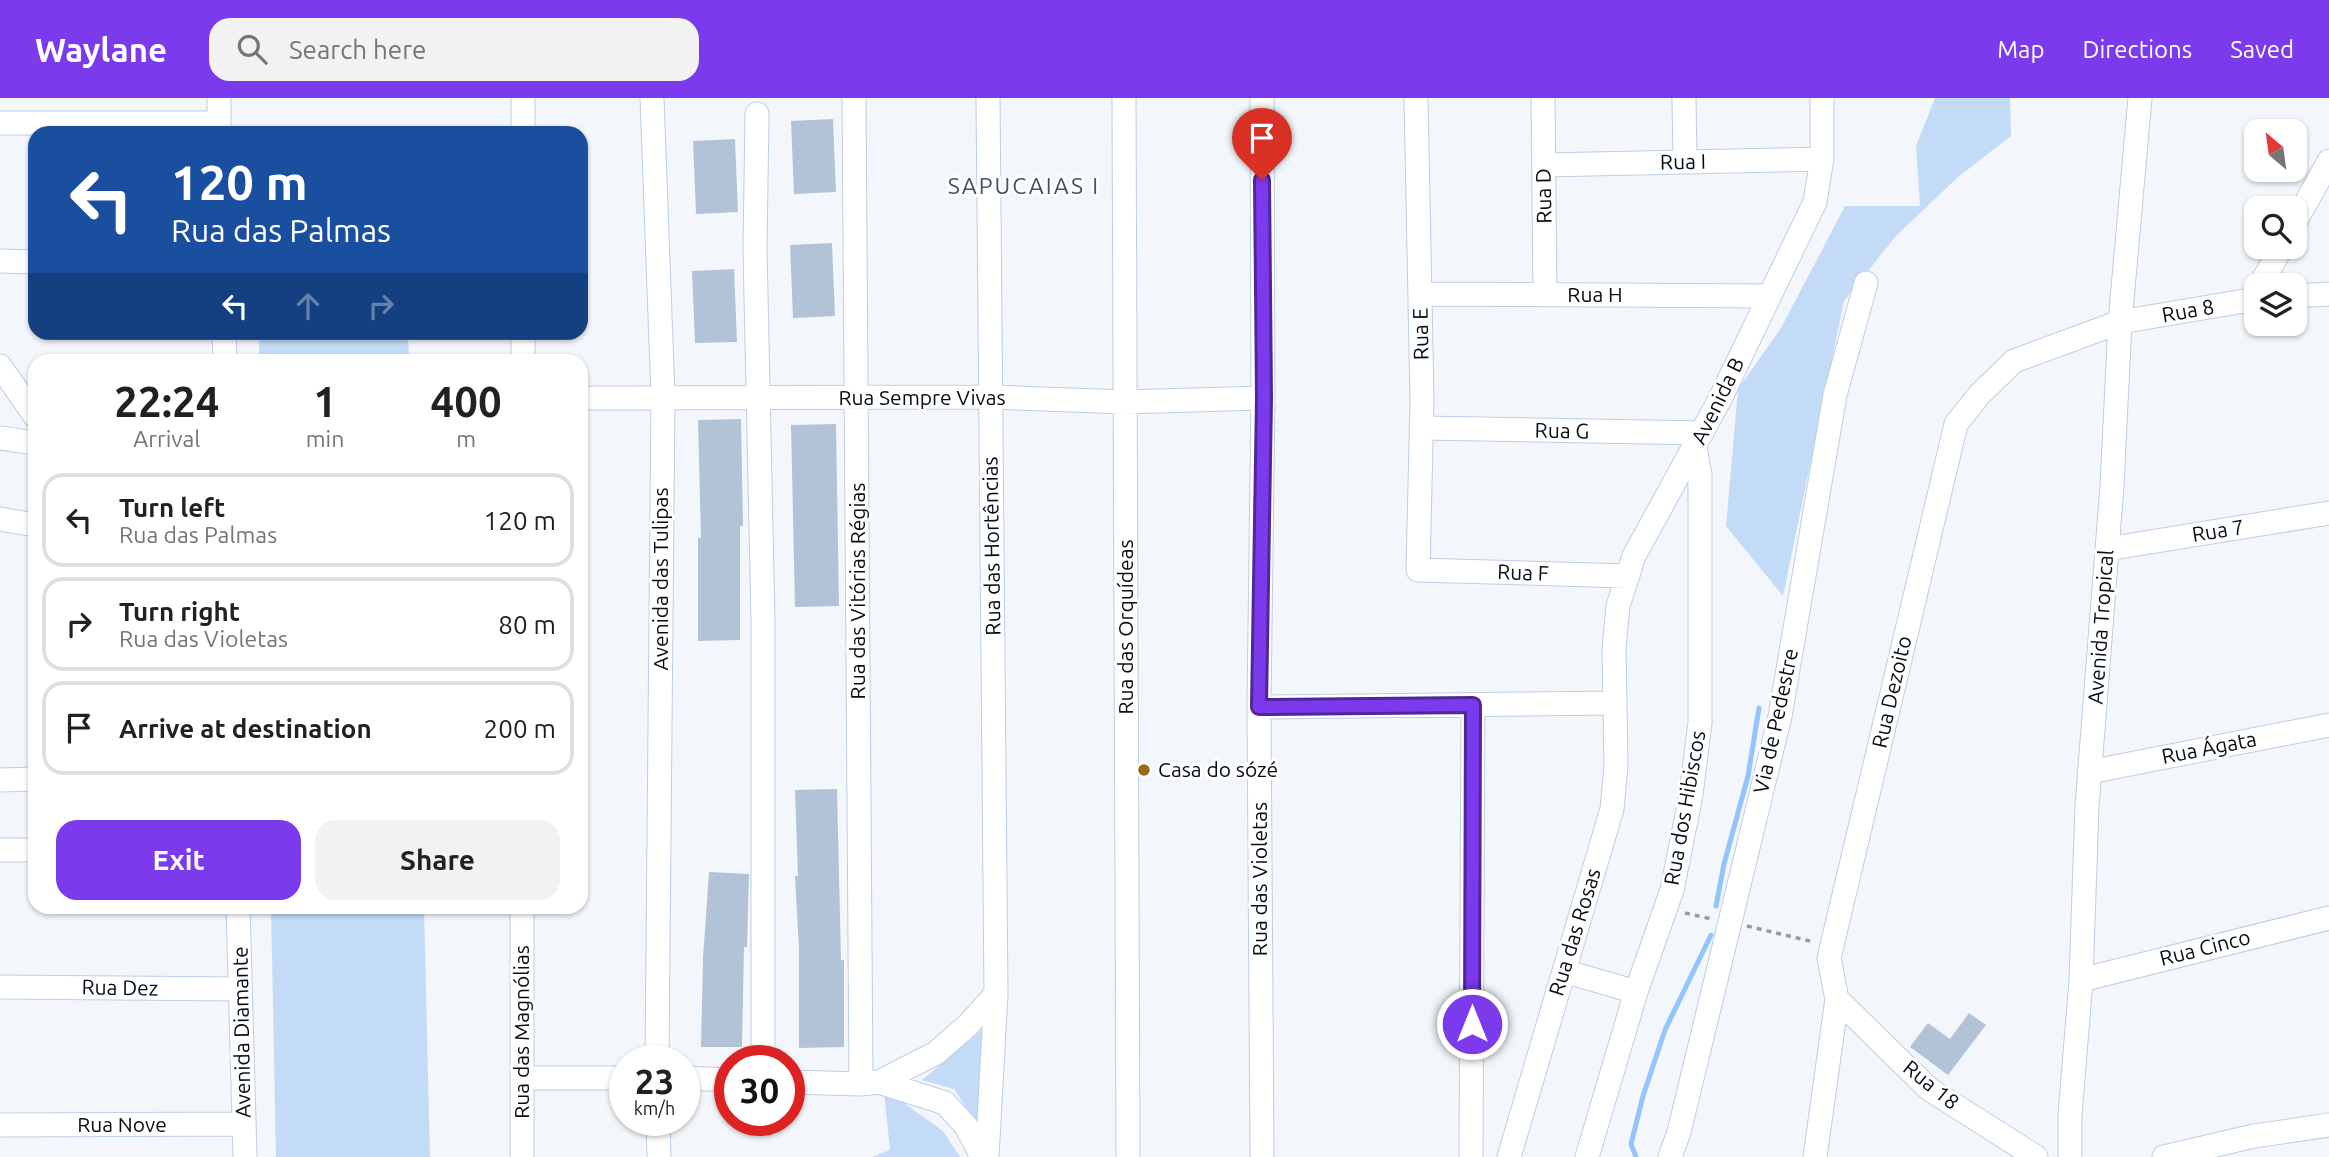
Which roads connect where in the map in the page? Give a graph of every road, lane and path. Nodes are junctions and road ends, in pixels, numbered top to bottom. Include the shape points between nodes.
1 (219, 98) edge
2 (523, 98) edge
3 (652, 98) edge
4 (854, 98) edge
5 (988, 98) edge
6 (1124, 98) edge
7 (1262, 98) edge
8 (1416, 98) edge
9 (1543, 98) edge
10 (1684, 98) edge
11 (1822, 98) edge
12 (2140, 98) edge
13 (757, 114) dead end
14 (0, 123) edge
15 (131, 126) edge
16 (219, 126) edge
17 (523, 126) edge
18 (1822, 159) junction
19 (2329, 161) edge
20 (1685, 162) junction
21 (1544, 166) junction
22 (2307, 201) edge
23 (0, 261) edge
24 (28, 262) edge
25 (1866, 283) dead end
26 (1420, 294) junction
27 (2329, 294) edge
28 (1545, 295) junction
29 (2307, 295) edge
30 (1769, 296) junction
31 (2244, 296) edge
32 (2120, 322) junction
33 (0, 366) edge
34 (663, 397) junction
35 (990, 397) junction
36 (588, 398) edge
37 (759, 398) junction
38 (858, 398) junction
39 (1264, 398) junction
40 (1125, 402) junction
41 (28, 406) edge
42 (1422, 428) junction
43 (0, 438) edge
44 (1699, 440) junction
45 (28, 442) edge
46 (2329, 513) edge
47 (0, 519) edge
48 (28, 524) edge
49 (2107, 549) junction
50 (1418, 570) joint
51 (1628, 576) junction
52 (1615, 703) junction
53 (1473, 705) junction
54 (1259, 707) junction
55 (2329, 724) edge
56 (2090, 772) junction
57 (28, 779) edge
58 (0, 780) edge
59 (0, 850) edge
60 (28, 850) edge
61 (239, 914) edge
62 (522, 914) edge
63 (2329, 918) edge
64 (1564, 971) junction
65 (2081, 980) junction
66 (0, 986) edge
67 (240, 989) junction
68 (1636, 992) junction
69 (996, 994) junction
70 (1838, 999) junction
71 (657, 1045) edge
72 (763, 1045) edge
73 (522, 1078) junction
74 (609, 1078) edge
75 (805, 1082) edge
76 (870, 1083) junction
77 (244, 1124) junction
78 (0, 1125) edge
79 (2329, 1125) edge
80 (658, 1136) edge
81 (1671, 1156) edge
82 (244, 1157) edge
83 (522, 1157) edge
84 (659, 1157) edge
85 (984, 1157) edge
86 (1128, 1157) edge
87 (1262, 1157) edge
88 (1471, 1157) edge
89 (1508, 1157) edge
90 (1587, 1157) edge
91 (1815, 1157) edge
92 (2036, 1157) edge
93 (2070, 1157) edge
94 (2164, 1157) edge

1 - 16 street
2 - 17 street
3 - 34 street, Avenida das Tulipas
4 - 38 street, Rua das Vitórias Régias
5 - 35 street, Rua das Hortências
6 - 40 street, Rua das Orquídeas
7 - 39 street, Rua das Violetas
8 - 26 street, Rua E
9 - 21 street, Rua D
10 - 20 street
11 - 18 street, Avenida B
12 - 32 street, Avenida Tropical
13 - 37 street
14 - 15 street
18 - 20 street, Rua I
18 - 30 street, Avenida B via 1815,202
19 - 22 street
20 - 21 street, Rua I
21 - 28 street, Rua D
23 - 24 street
25 - 81 street, Via de Pedestre via 1835,395 1780,716
26 - 28 street, Rua H
26 - 42 street, Rua E
27 - 29 street
28 - 30 street, Rua H
30 - 44 street, Avenida B
31 - 32 street, Rua 8
32 - 49 street, Avenida Tropical
32 - 70 street, Rua Dezoito via 2014,361 1956,424 1829,958
33 - 41 street
34 - 36 street, Rua Sempre Vivas
34 - 37 street, Rua Sempre Vivas
34 - 71 street, Avenida das Tulipas
35 - 38 street, Rua Sempre Vivas
35 - 40 street, Rua Sempre Vivas
35 - 69 street, Rua das Hortências
37 - 38 street, Rua Sempre Vivas
37 - 72 street
38 - 76 street, Rua das Vitórias Régias
39 - 40 street, Rua Sempre Vivas
39 - 54 street, Rua das Violetas
40 - 86 street, Rua das Orquídeas
42 - 44 street, Rua G
42 - 50 street, Rua E
43 - 45 street
44 - 51 street, Avenida B via 1634,556
44 - 68 street, Rua dos Hibiscos via 1700,723 1672,890
46 - 49 street, Rua 7
47 - 48 street
49 - 56 street, Avenida Tropical
50 - 51 street, Rua F
51 - 52 street, Avenida B via 1618,606
52 - 53 street
52 - 64 street, Rua das Rosas via 1612,808
53 - 54 street
53 - 88 street
54 - 87 street, Rua das Violetas
55 - 56 street, Rua Ágata
56 - 65 street, Avenida Tropical
57 - 58 street
59 - 60 street
61 - 67 street, Avenida Diamante
62 - 73 street, Rua das Magnólias
63 - 65 street, Rua Cinco
64 - 68 street
64 - 89 street, Rua das Rosas
65 - 93 street, Avenida Tropical
66 - 67 street, Rua Dez
67 - 77 street, Avenida Diamante
68 - 90 street, Rua dos Hibiscos
69 - 76 street via 936,1053
69 - 85 street, Rua das Hortências
70 - 91 street, Rua Dezoito
70 - 92 street, Rua 18 via 1929,1089
73 - 74 street
73 - 83 street, Rua das Magnólias
75 - 76 street
76 - 85 street via 945,1102
77 - 78 street, Rua Nove
77 - 82 street, Avenida Diamante
79 - 94 street
80 - 84 street

